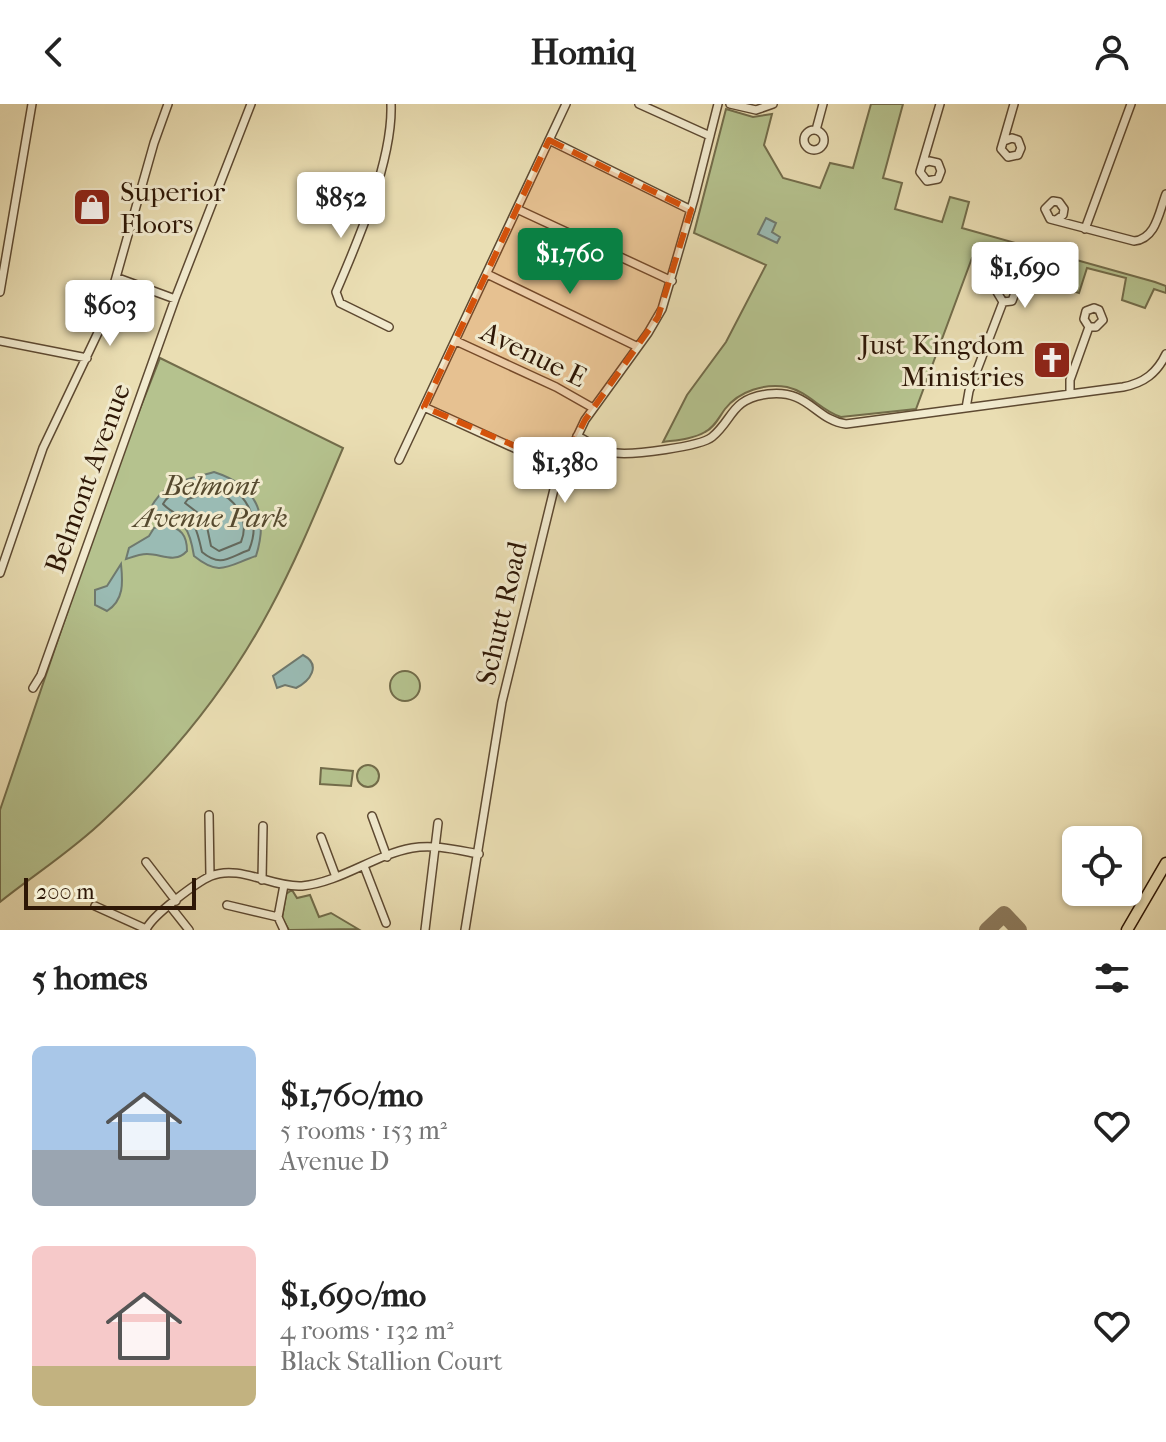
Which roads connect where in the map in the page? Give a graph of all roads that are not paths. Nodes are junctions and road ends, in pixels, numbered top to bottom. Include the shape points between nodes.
1 (32, 104) edge
2 (168, 104) edge
3 (251, 104) edge
4 (391, 104) edge
5 (566, 104) edge
6 (639, 104) edge
7 (718, 104) edge
8 (730, 104) edge
9 (773, 104) edge
10 (823, 104) edge
11 (940, 104) edge
12 (1014, 104) edge
13 (1131, 104) edge
14 (816, 130) dead end
15 (710, 136) junction
16 (549, 140) junction
17 (1004, 141) dead end
18 (924, 163) dead end
19 (1166, 194) edge
20 (517, 209) junction
21 (691, 210) junction
22 (1056, 220) dead end
23 (1085, 229) junction
24 (487, 274) junction
25 (118, 278) junction
26 (672, 281) junction
27 (0, 292) edge
28 (175, 299) junction
29 (1003, 302) dead end
30 (389, 327) dead end
31 (1089, 327) dead end
32 (0, 341) edge
33 (456, 341) junction
34 (638, 347) junction
35 (1166, 354) edge
36 (87, 358) junction
37 (1070, 394) junction
38 (424, 407) junction
39 (593, 408) junction
40 (966, 408) junction
41 (577, 436) junction
42 (399, 460) dead end
43 (562, 466) junction
44 (0, 573) edge
45 (33, 688) dead end
46 (209, 815) dead end
47 (372, 816) dead end
48 (438, 823) dead end
49 (263, 826) dead end
50 (321, 837) dead end
51 (436, 847) junction
52 (479, 854) junction
53 (387, 857) junction
54 (146, 862) dead end
55 (1166, 863) edge
56 (364, 866) junction
57 (210, 876) junction
58 (336, 877) junction
59 (262, 880) junction
60 (284, 885) junction
61 (173, 904) junction
62 (227, 905) dead end
63 (95, 906) dead end
64 (278, 917) junction
65 (386, 923) dead end
66 (146, 930) edge
67 (189, 930) edge
68 (284, 930) edge
69 (425, 930) edge
70 (465, 930) edge
71 (1127, 930) edge

1 - 27 street
2 - 25 street
3 - 28 street, Belmont Avenue
4 - 30 street via 388,140 364,227 336,292 340,303
5 - 16 street
6 - 15 street
7 - 15 street, Schutt Road
8 - 9 street via 756,110
10 - 14 street
11 - 18 street
12 - 17 street
13 - 23 street
15 - 21 street, Schutt Road
16 - 20 street
16 - 21 street
19 - 23 street via 1152,232 1142,240
20 - 24 street
20 - 26 street
21 - 26 street, Schutt Road
22 - 23 street
24 - 33 street
24 - 34 street
25 - 28 street
25 - 36 street
26 - 34 street, Schutt Road via 658,317
28 - 45 street, Belmont Avenue
29 - 40 street
31 - 37 street
32 - 36 street
33 - 38 street
33 - 39 street, Avenue E
34 - 39 street, Schutt Road
35 - 37 street via 1153,374 1139,383
36 - 44 street via 43,448
37 - 40 street
38 - 42 street
38 - 43 street
39 - 41 street, Schutt Road
40 - 41 street via 842,424 798,397 771,394 739,405 713,437 698,444 620,454
41 - 43 street, Schutt Road
43 - 52 street, Schutt Road via 502,702
46 - 57 street
47 - 53 street
48 - 51 street
49 - 59 street
50 - 58 street
51 - 52 street
51 - 53 street via 414,847
51 - 69 street
52 - 70 street, Schutt Road
53 - 56 street
54 - 61 street
55 - 71 highway
56 - 58 street
56 - 65 street
57 - 59 street
57 - 61 street
58 - 60 street
59 - 60 street
60 - 64 street
61 - 66 street
61 - 67 street
62 - 64 street
63 - 66 street
64 - 68 street

